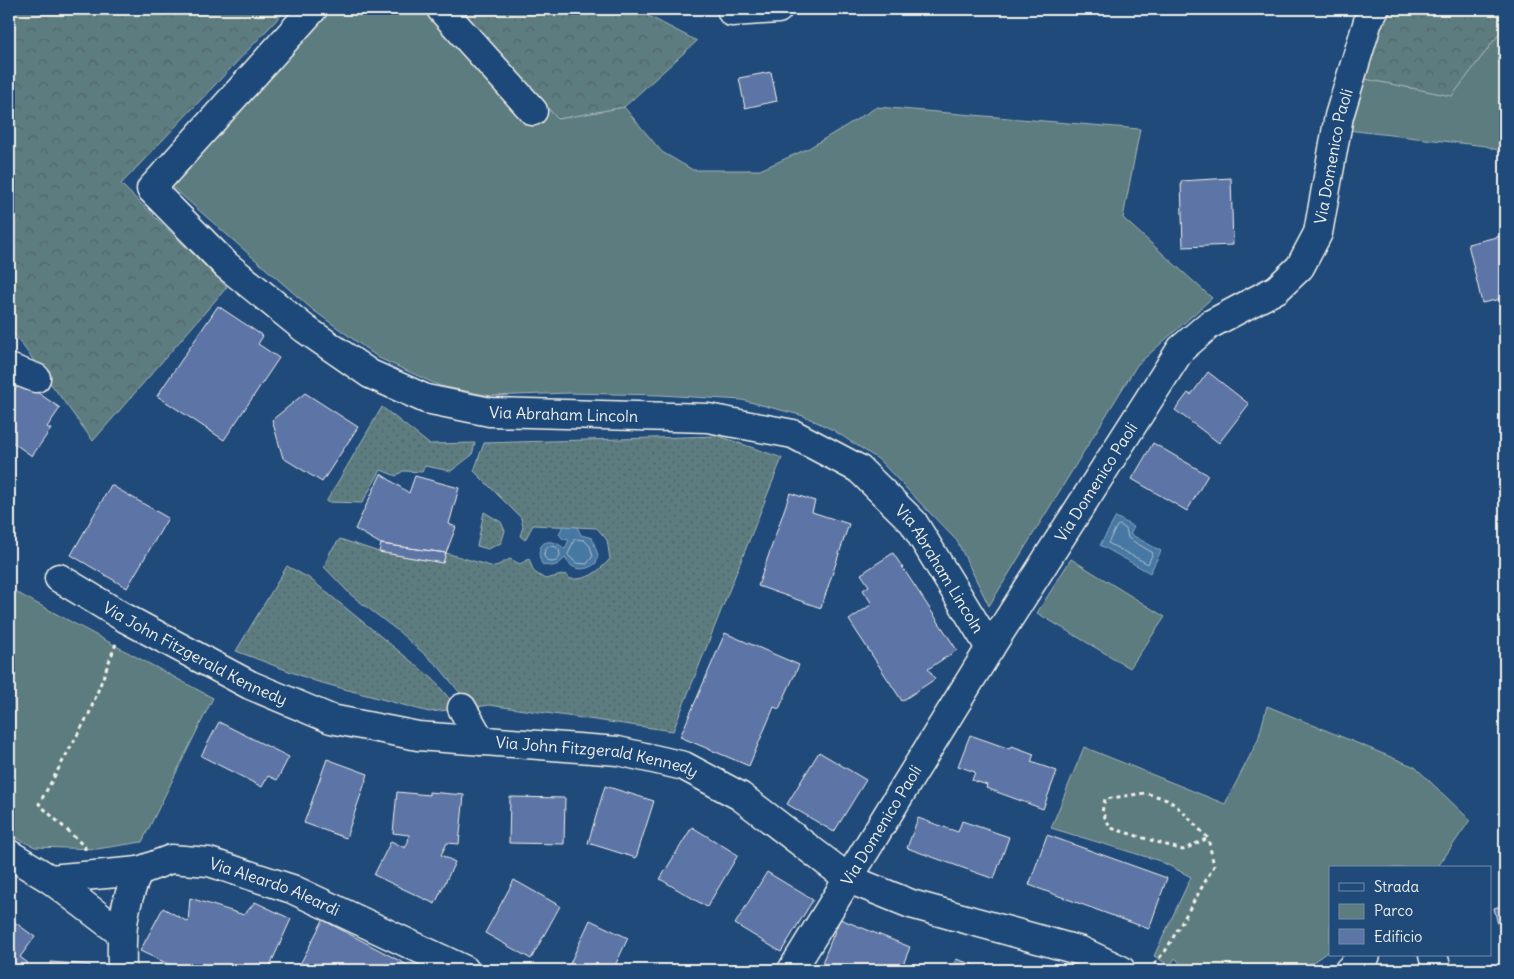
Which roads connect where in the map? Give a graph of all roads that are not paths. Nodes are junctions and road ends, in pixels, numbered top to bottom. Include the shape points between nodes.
1 (313, 9) edge
2 (441, 9) edge
3 (778, 9) edge
4 (1375, 9) edge
5 (732, 12) dead end
6 (533, 111) dead end
7 (9, 368) edge
8 (36, 378) dead end
9 (58, 578) dead end
10 (990, 648) junction
11 (462, 708) dead end
12 (481, 740) junction
13 (9, 854) edge
14 (139, 871) junction
15 (50, 879) junction
16 (849, 879) junction
17 (121, 933) junction
18 (1365, 956) edge
19 (1434, 956) edge
20 (122, 970) edge
21 (465, 970) edge
22 (792, 970) edge
23 (1121, 970) edge
24 (1349, 970) edge
25 (1437, 970) edge

1 - 10 street, Via Abraham Lincoln via 151,189 233,271 304,329 378,377 426,399 490,412 718,420 793,434 859,469 913,522
2 - 6 street
3 - 5 street
4 - 10 street, Via Domenico Paoli via 1368,21 1339,116 1318,233 1300,267 1277,289 1209,325 1181,349
7 - 8 street
9 - 12 street, Via John Fitzgerald Kennedy via 250,685 331,719 418,736
10 - 16 street, Via Domenico Paoli
11 - 12 street
12 - 16 street, Via John Fitzgerald Kennedy via 618,751 684,766 740,796
13 - 15 street
14 - 15 street, Via Aleardo Aleardi
14 - 17 street via 128,895
14 - 21 street, Via Aleardo Aleardi via 171,859 209,862 292,889
15 - 17 street
16 - 22 street, Via Domenico Paoli
16 - 23 street, Via John Fitzgerald Kennedy via 911,904 1081,951
17 - 20 street
18 - 24 street
19 - 25 street

